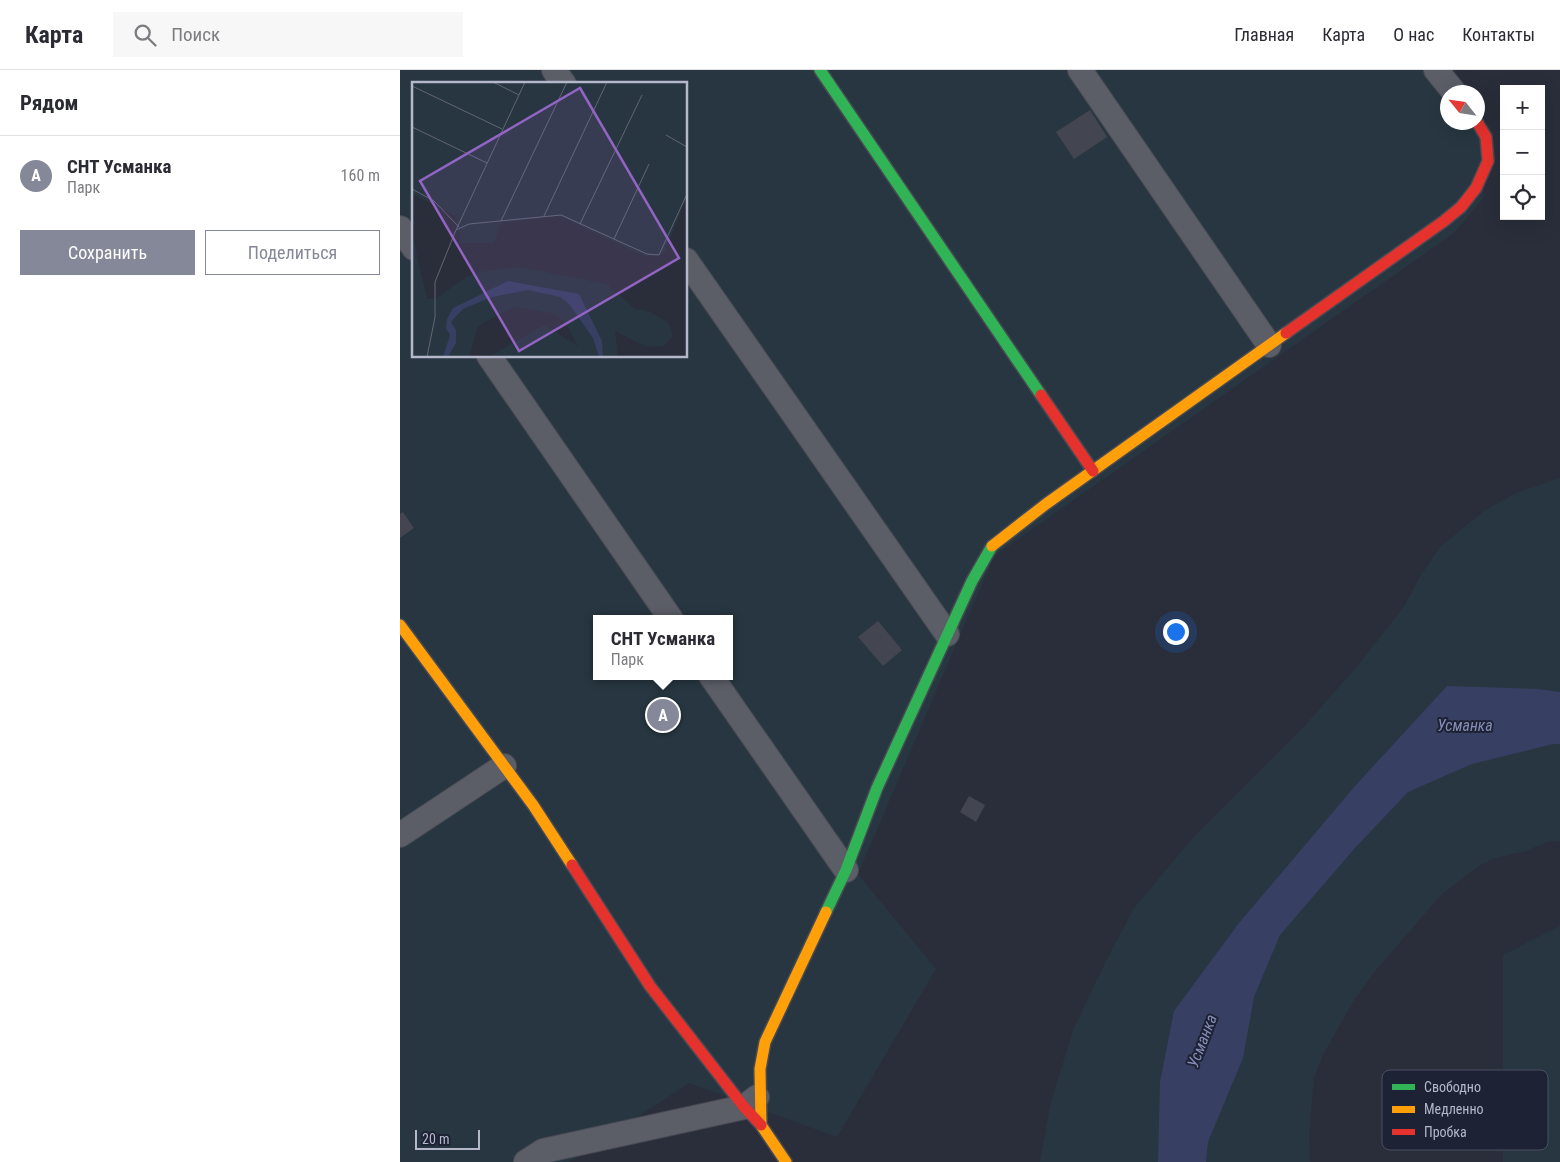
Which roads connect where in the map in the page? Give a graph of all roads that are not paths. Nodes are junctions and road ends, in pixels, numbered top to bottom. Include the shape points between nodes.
1 (554, 70) edge
2 (820, 70) edge
3 (1080, 70) edge
4 (1436, 70) edge
5 (563, 82) edge
6 (1448, 85) edge
7 (1482, 130) edge
8 (400, 228) edge
9 (412, 245) edge
10 (688, 263) edge
11 (1269, 346) junction
12 (490, 358) edge
13 (1093, 471) junction
14 (668, 615) edge
15 (400, 625) edge
16 (947, 634) junction
17 (714, 680) edge
18 (504, 766) junction
19 (400, 835) edge
20 (846, 870) junction
21 (753, 1100) junction
22 (761, 1125) junction
23 (526, 1162) edge
24 (786, 1162) edge

1 - 5 street
2 - 13 street
3 - 11 street
4 - 6 street
7 - 11 street via 1486,137 1488,162 1476,188 1461,208
8 - 9 street
10 - 16 street
11 - 13 street
12 - 14 street
13 - 16 street via 993,545
15 - 18 street
16 - 20 street via 877,788
17 - 20 street
18 - 19 street
18 - 21 street via 533,805 650,986
20 - 21 street via 765,1042
21 - 22 street
21 - 22 street
21 - 23 street via 543,1151
22 - 24 street

